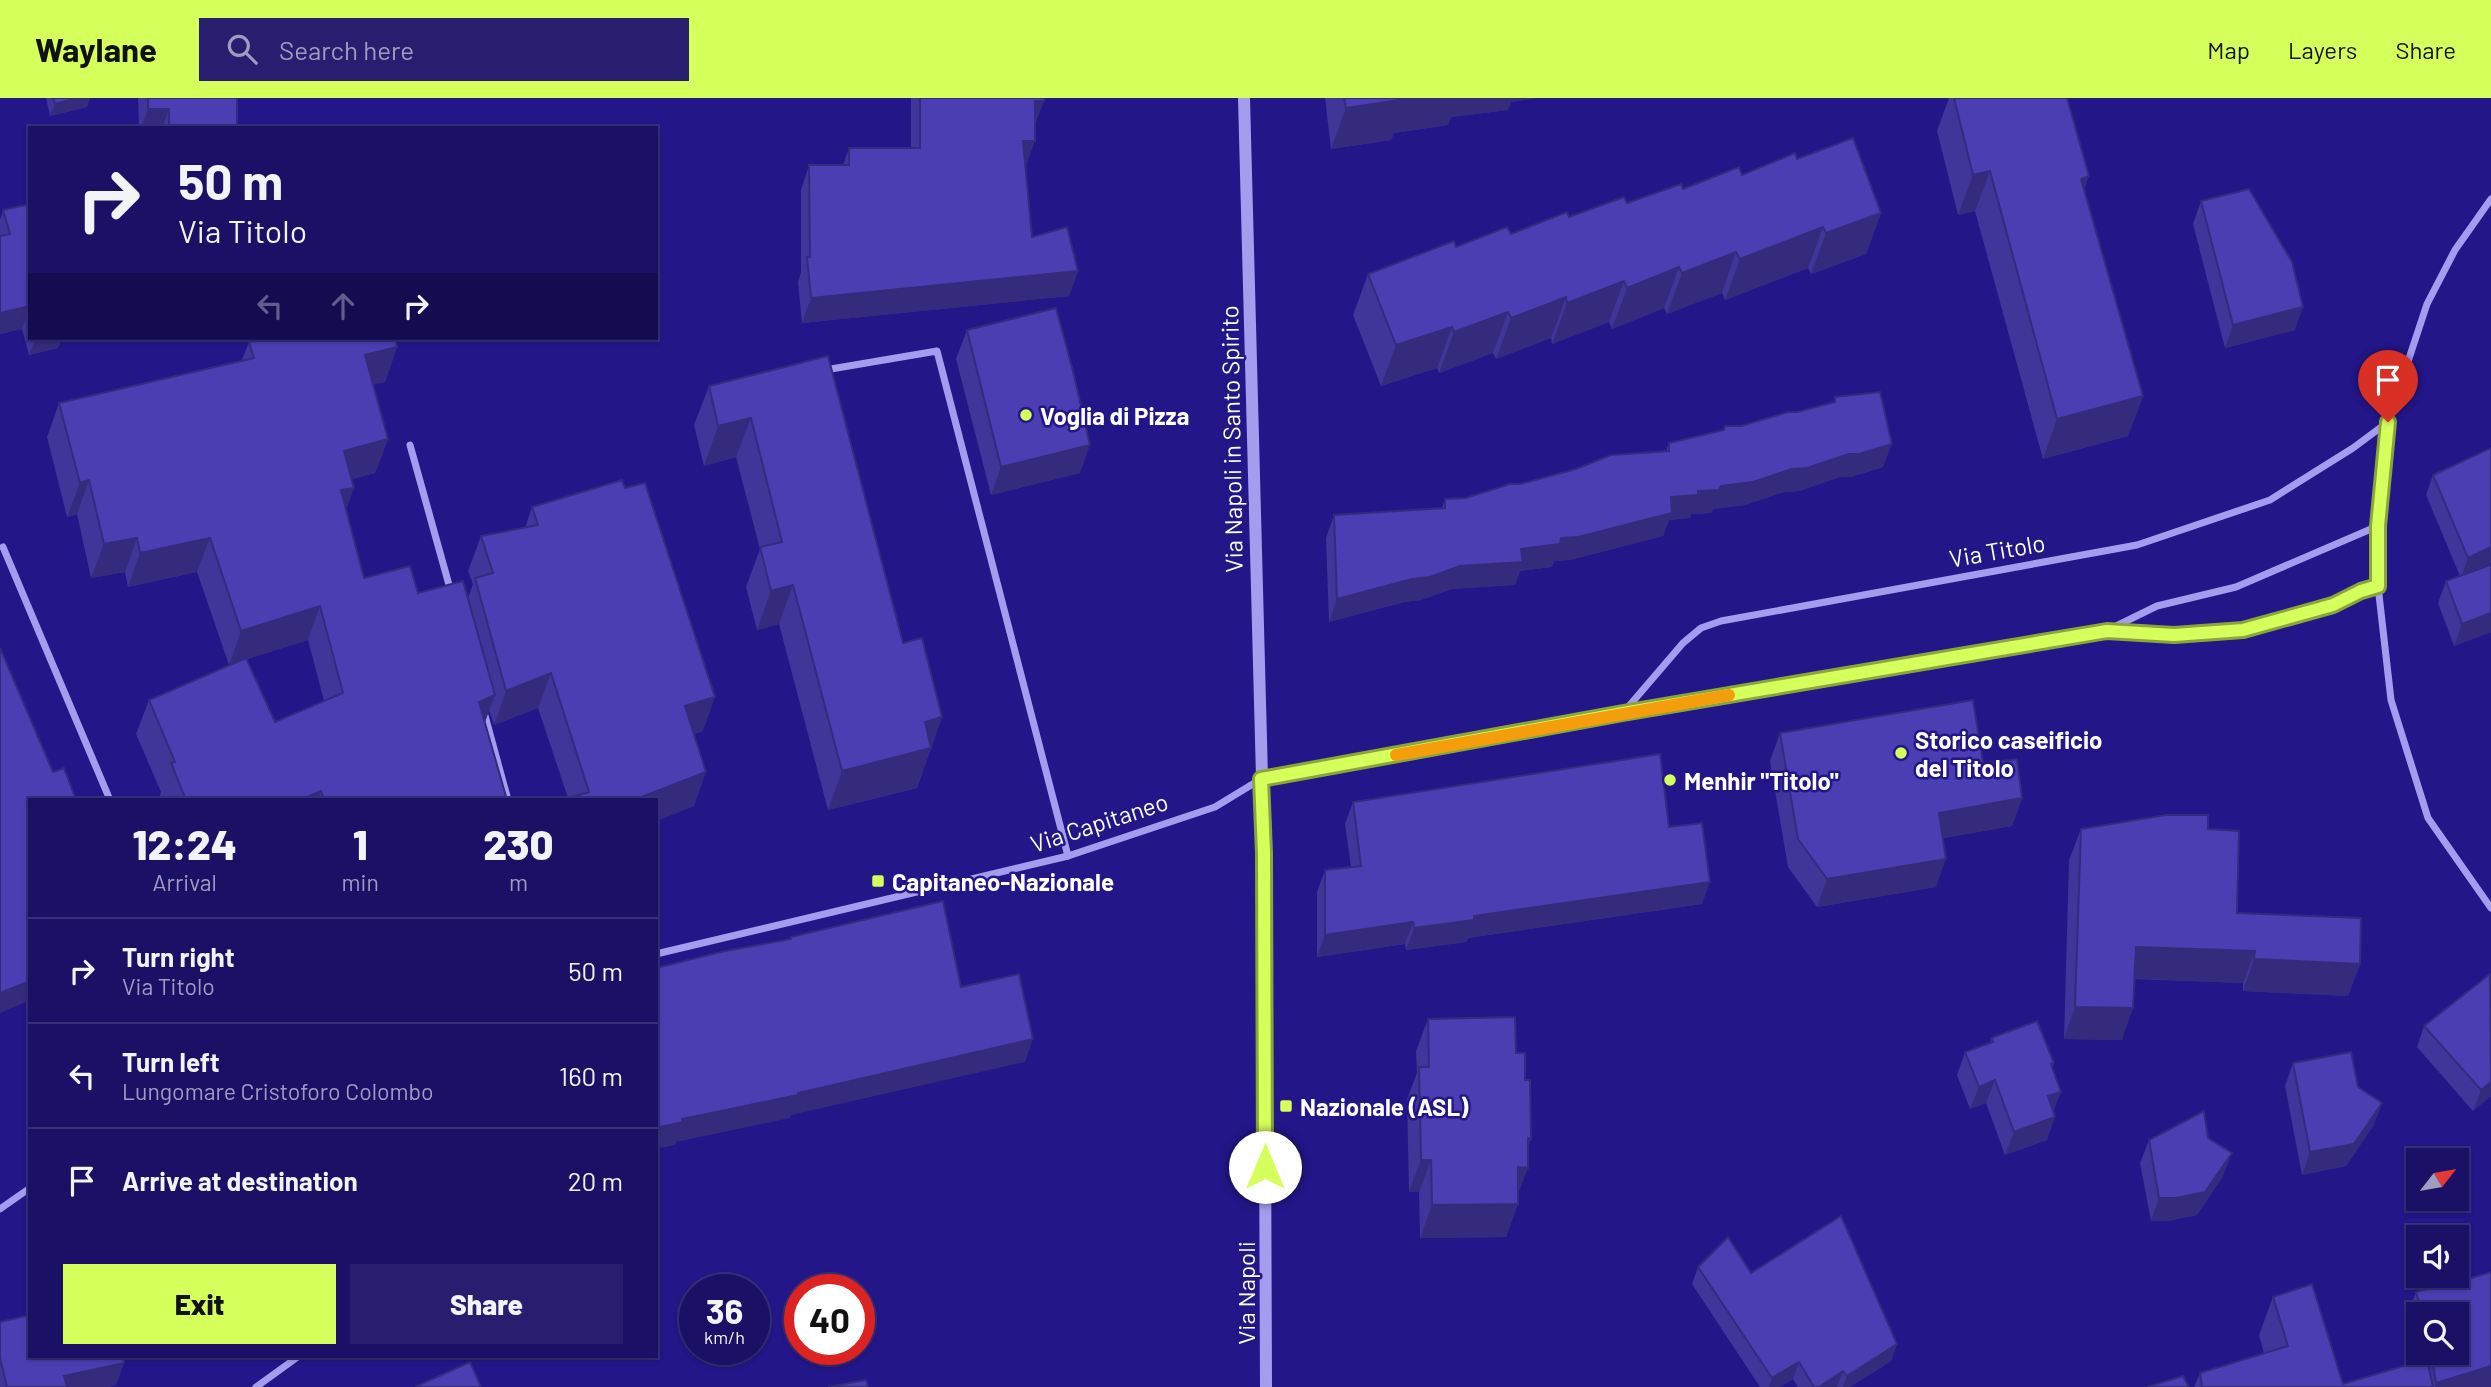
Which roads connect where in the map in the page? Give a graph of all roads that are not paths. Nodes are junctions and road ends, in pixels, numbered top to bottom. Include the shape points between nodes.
1 (1244, 98) edge
2 (2491, 199) edge
3 (819, 371) edge
4 (2388, 422) junction
5 (410, 444) dead end
6 (2378, 526) junction
7 (4, 547) dead end
8 (2378, 586) junction
9 (454, 602) edge
10 (2107, 631) junction
11 (483, 708) edge
12 (1623, 713) junction
13 (1261, 779) junction
14 (109, 798) edge
15 (507, 798) edge
16 (1068, 856) junction
17 (2491, 908) edge
18 (658, 954) edge
19 (28, 1189) edge
20 (0, 1209) edge
21 (296, 1358) edge
22 (256, 1387) edge
23 (1266, 1387) edge

1 - 13 street, Via Napoli in Santo Spirito
2 - 4 street via 2455,250 2427,304
3 - 16 street via 937,351
4 - 6 street
4 - 12 street, Via Titolo via 2270,500 2137,545 1734,618 1701,628
5 - 9 street
6 - 8 street
6 - 10 street via 2236,587 2157,606
7 - 14 street
8 - 10 street via 2333,605 2243,630 2174,635
8 - 17 street via 2390,700 2428,818
10 - 12 street
11 - 15 street
12 - 13 street
13 - 16 street, Via Capitaneo via 1215,807
13 - 23 street, Via Napoli
16 - 18 street, Via Capitaneo
19 - 20 street
21 - 22 street

